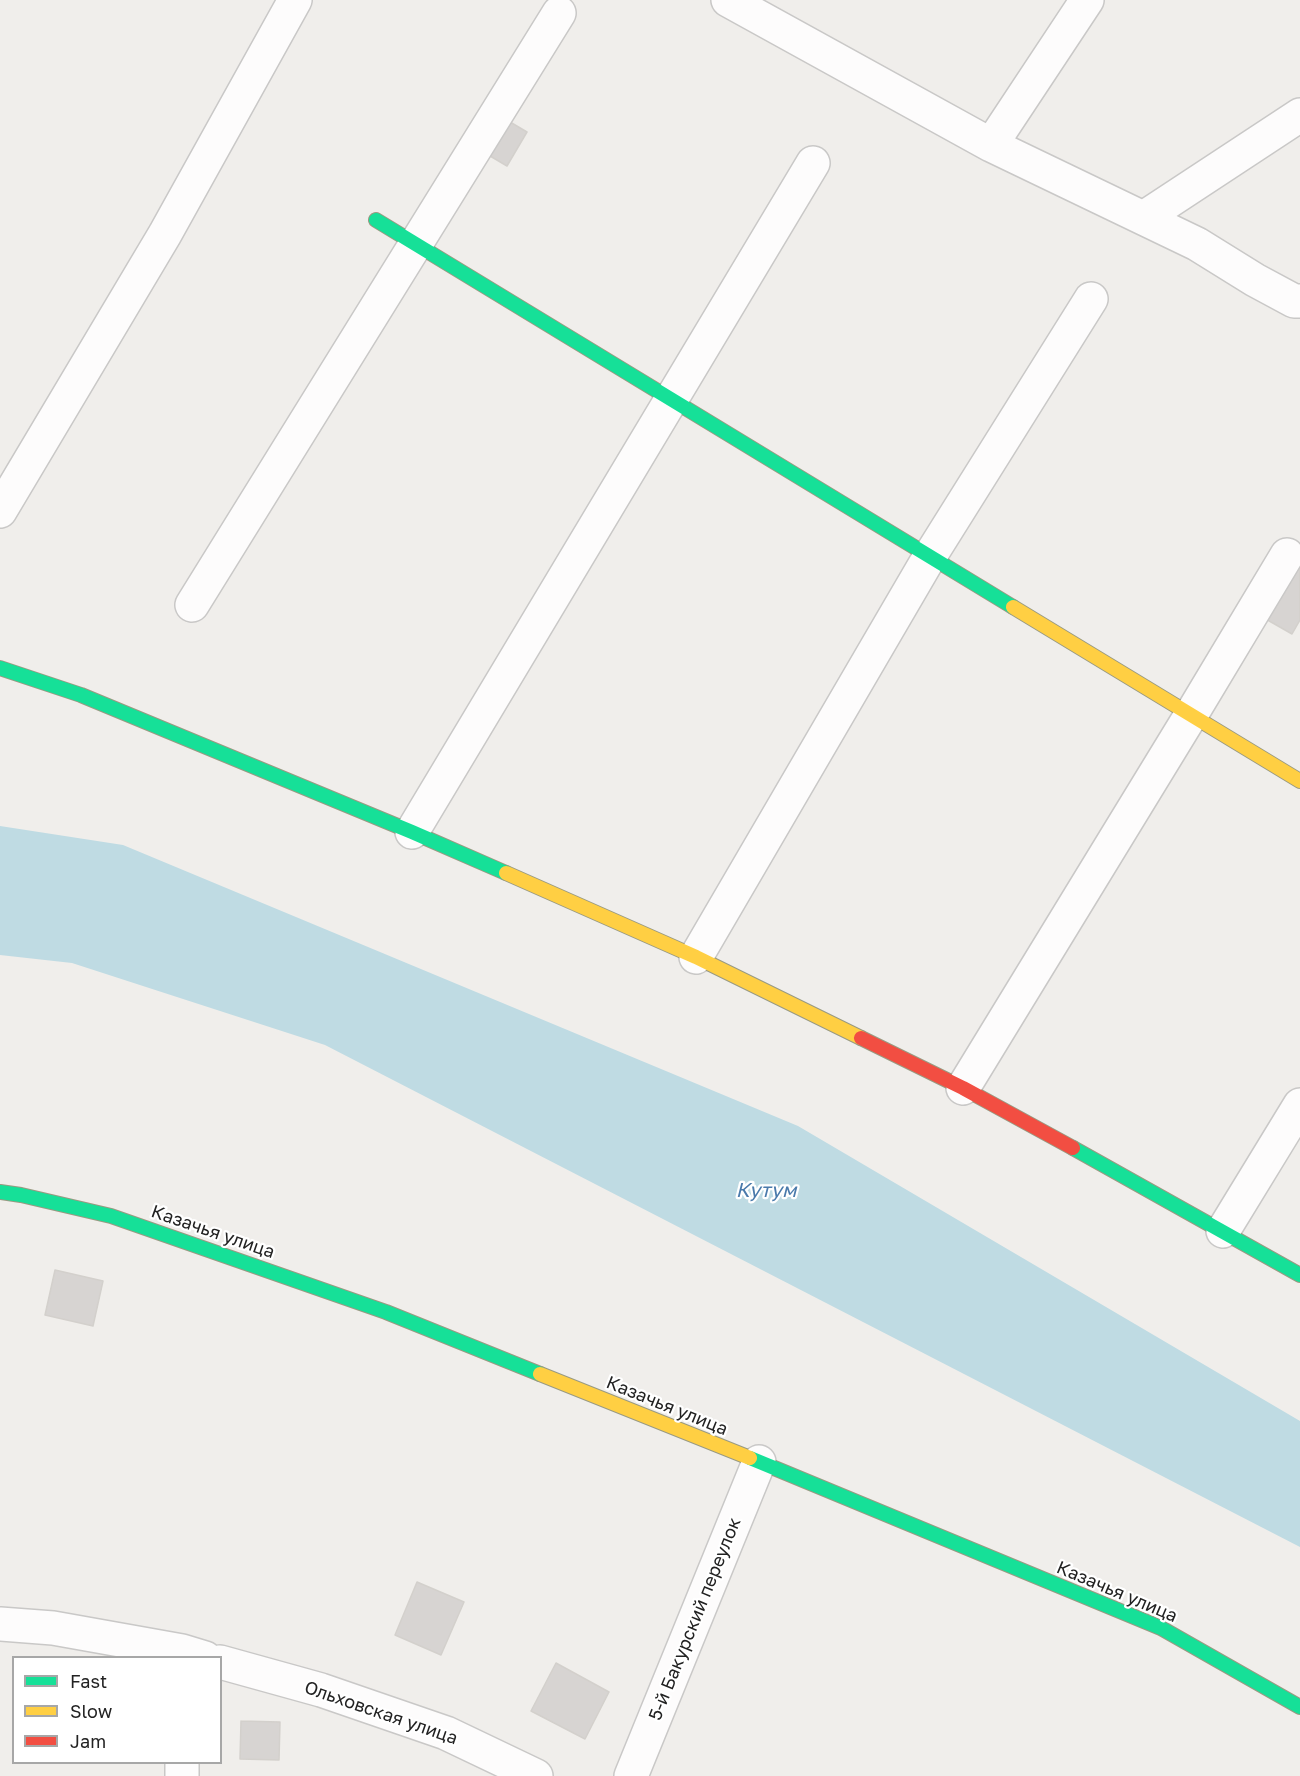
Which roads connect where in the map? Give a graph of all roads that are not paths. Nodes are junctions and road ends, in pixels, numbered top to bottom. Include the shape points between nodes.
1 (295, 0) edge
2 (728, 0) edge
3 (1087, 0) edge
4 (559, 13) dead end
5 (1300, 115) edge
6 (991, 145) junction
7 (813, 163) dead end
8 (1145, 217) junction
9 (376, 220) dead end
10 (415, 244) junction
11 (1091, 299) dead end
12 (1300, 302) edge
13 (670, 399) junction
14 (0, 511) edge
15 (1287, 555) dead end
16 (930, 556) junction
17 (192, 605) dead end
18 (0, 668) edge
19 (1191, 715) junction
20 (1300, 781) edge
21 (412, 832) junction
22 (696, 957) junction
23 (963, 1088) junction
24 (1300, 1104) edge
25 (0, 1192) edge
26 (1223, 1231) junction
27 (1300, 1275) edge
28 (759, 1462) junction
29 (0, 1624) edge
30 (190, 1655) edge
31 (222, 1663) edge
32 (1300, 1707) edge
33 (536, 1776) edge
34 (631, 1776) edge

1 - 14 street via 165,234
2 - 6 street
3 - 6 street
4 - 10 street
5 - 8 street
6 - 8 street
7 - 13 street
8 - 12 street
9 - 10 street
10 - 13 street
10 - 17 street
11 - 16 street
13 - 16 street
13 - 21 street
15 - 19 street
16 - 19 street
16 - 22 street
18 - 21 street via 81,695
19 - 20 street
19 - 23 street
21 - 22 street
22 - 23 street
23 - 26 street
24 - 26 street
25 - 28 street, Казачья улица via 111,1216 375,1308
26 - 27 street
28 - 32 street, Казачья улица via 1161,1628
28 - 34 street, 5-й Бакурский переулок
29 - 30 street via 53,1628
31 - 33 street, Ольховская улица via 321,1689 446,1733

